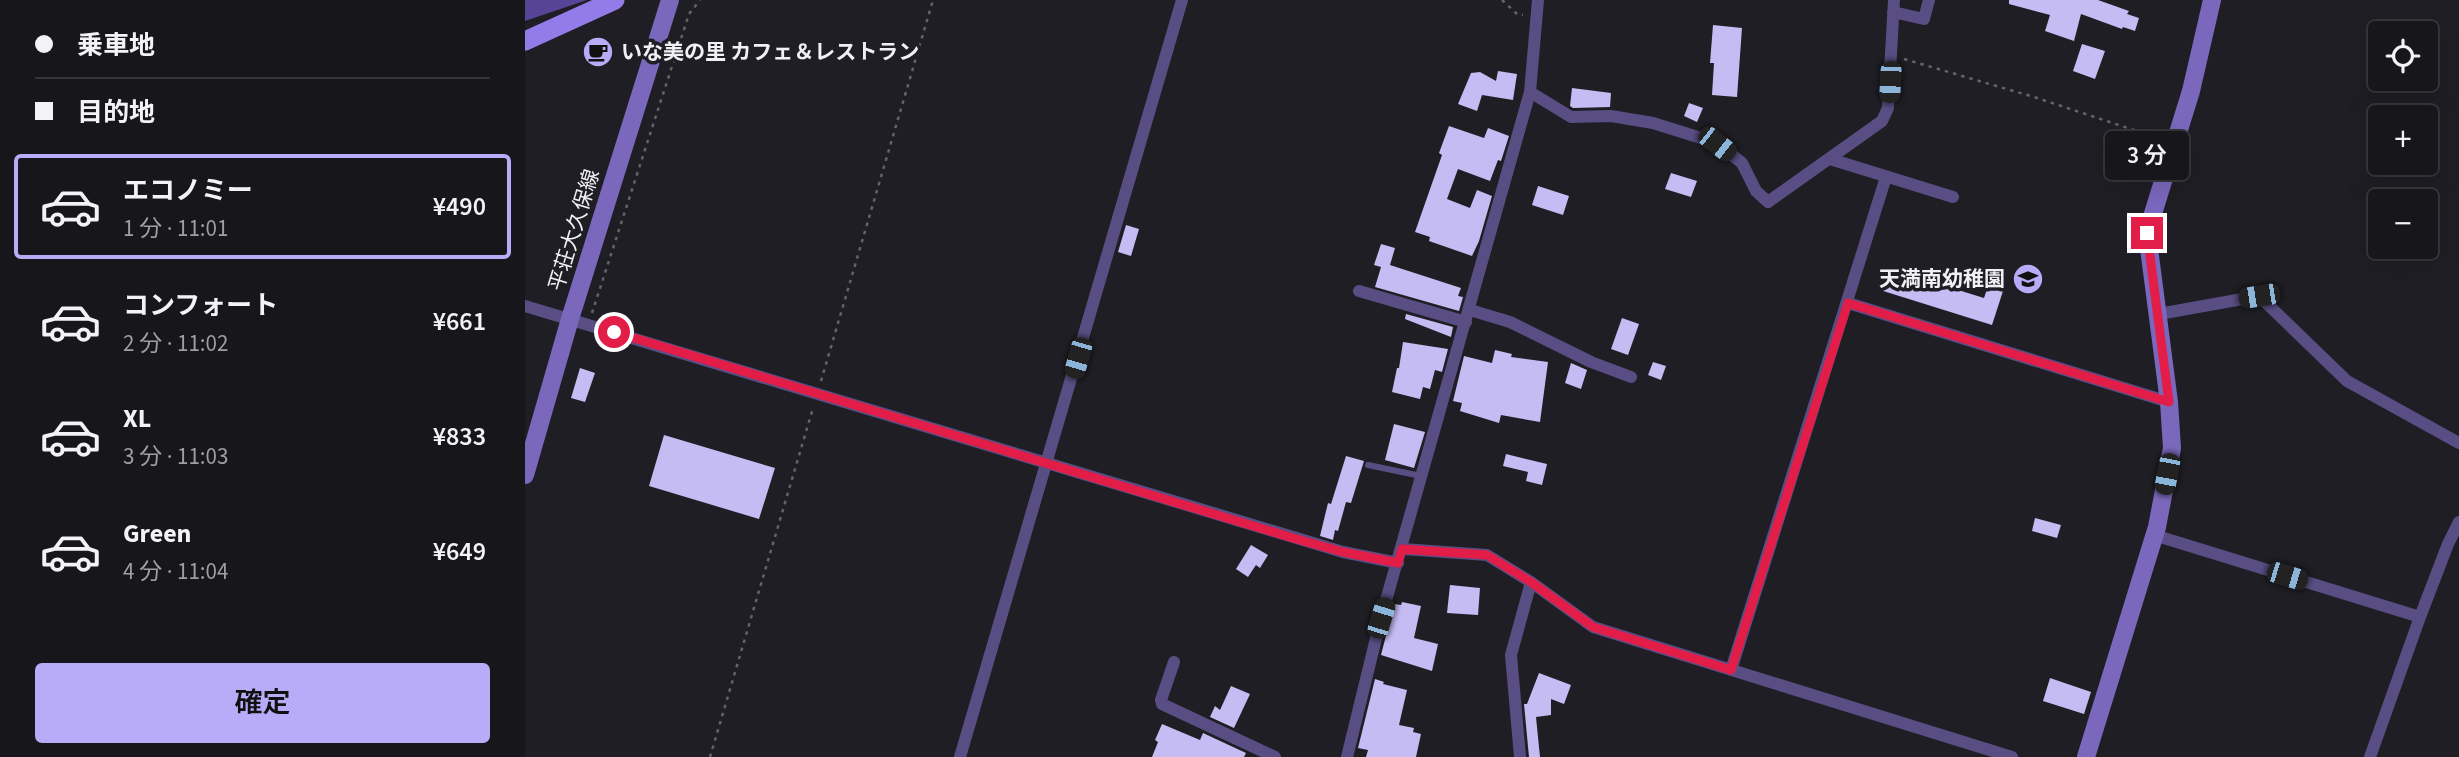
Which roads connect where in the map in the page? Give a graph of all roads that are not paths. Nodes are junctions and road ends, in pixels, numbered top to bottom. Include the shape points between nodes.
1 (615, 0) edge
2 (670, 0) edge
3 (1182, 0) edge
4 (1538, 0) edge
5 (1929, 0) edge
6 (2212, 0) edge
7 (1894, 6) edge
8 (525, 41) edge
9 (1530, 92) junction
10 (1830, 159) junction
11 (1886, 177) junction
12 (1953, 197) dead end
13 (1359, 291) dead end
14 (1848, 303) junction
15 (525, 306) edge
16 (2159, 314) junction
17 (1468, 316) junction
18 (570, 318) junction
19 (1631, 377) dead end
20 (2169, 402) junction
21 (2459, 443) edge
22 (1047, 465) junction
23 (1368, 465) dead end
24 (525, 474) edge
25 (1423, 476) junction
26 (2459, 522) edge
27 (2154, 535) junction
28 (1402, 549) junction
29 (1398, 563) junction
30 (1531, 582) junction
31 (2420, 617) junction
32 (1174, 662) dead end
33 (1731, 670) junction
34 (960, 757) edge
35 (1275, 757) edge
36 (1347, 757) edge
37 (1520, 757) edge
38 (2012, 757) edge
39 (2086, 757) edge
40 (2370, 757) edge

1 - 8 main road
2 - 18 street, 平荘大久保線
3 - 22 street
4 - 9 street
5 - 7 street via 1924,19
6 - 16 street via 2191,91 2147,233
7 - 10 street via 1888,108 1882,121
9 - 10 street via 1571,117 1611,116 1653,123 1717,144 1742,163 1756,191 1768,202
9 - 17 street
10 - 11 street
11 - 12 street
11 - 14 street
13 - 17 street
14 - 20 street
14 - 33 street
15 - 18 street
16 - 20 street
16 - 21 street via 2259,296 2347,380
17 - 19 street via 1520,326
17 - 25 street
18 - 22 street
18 - 24 street, 平荘大久保線
20 - 27 street via 2172,448
22 - 29 street via 1343,552
22 - 34 street
23 - 25 lane
25 - 28 street
26 - 31 street
27 - 31 street
27 - 39 street
28 - 29 street
28 - 30 street via 1487,555
29 - 36 street
30 - 33 street via 1593,627
30 - 37 street via 1511,655
31 - 40 street
32 - 35 street via 1162,704
33 - 38 street

